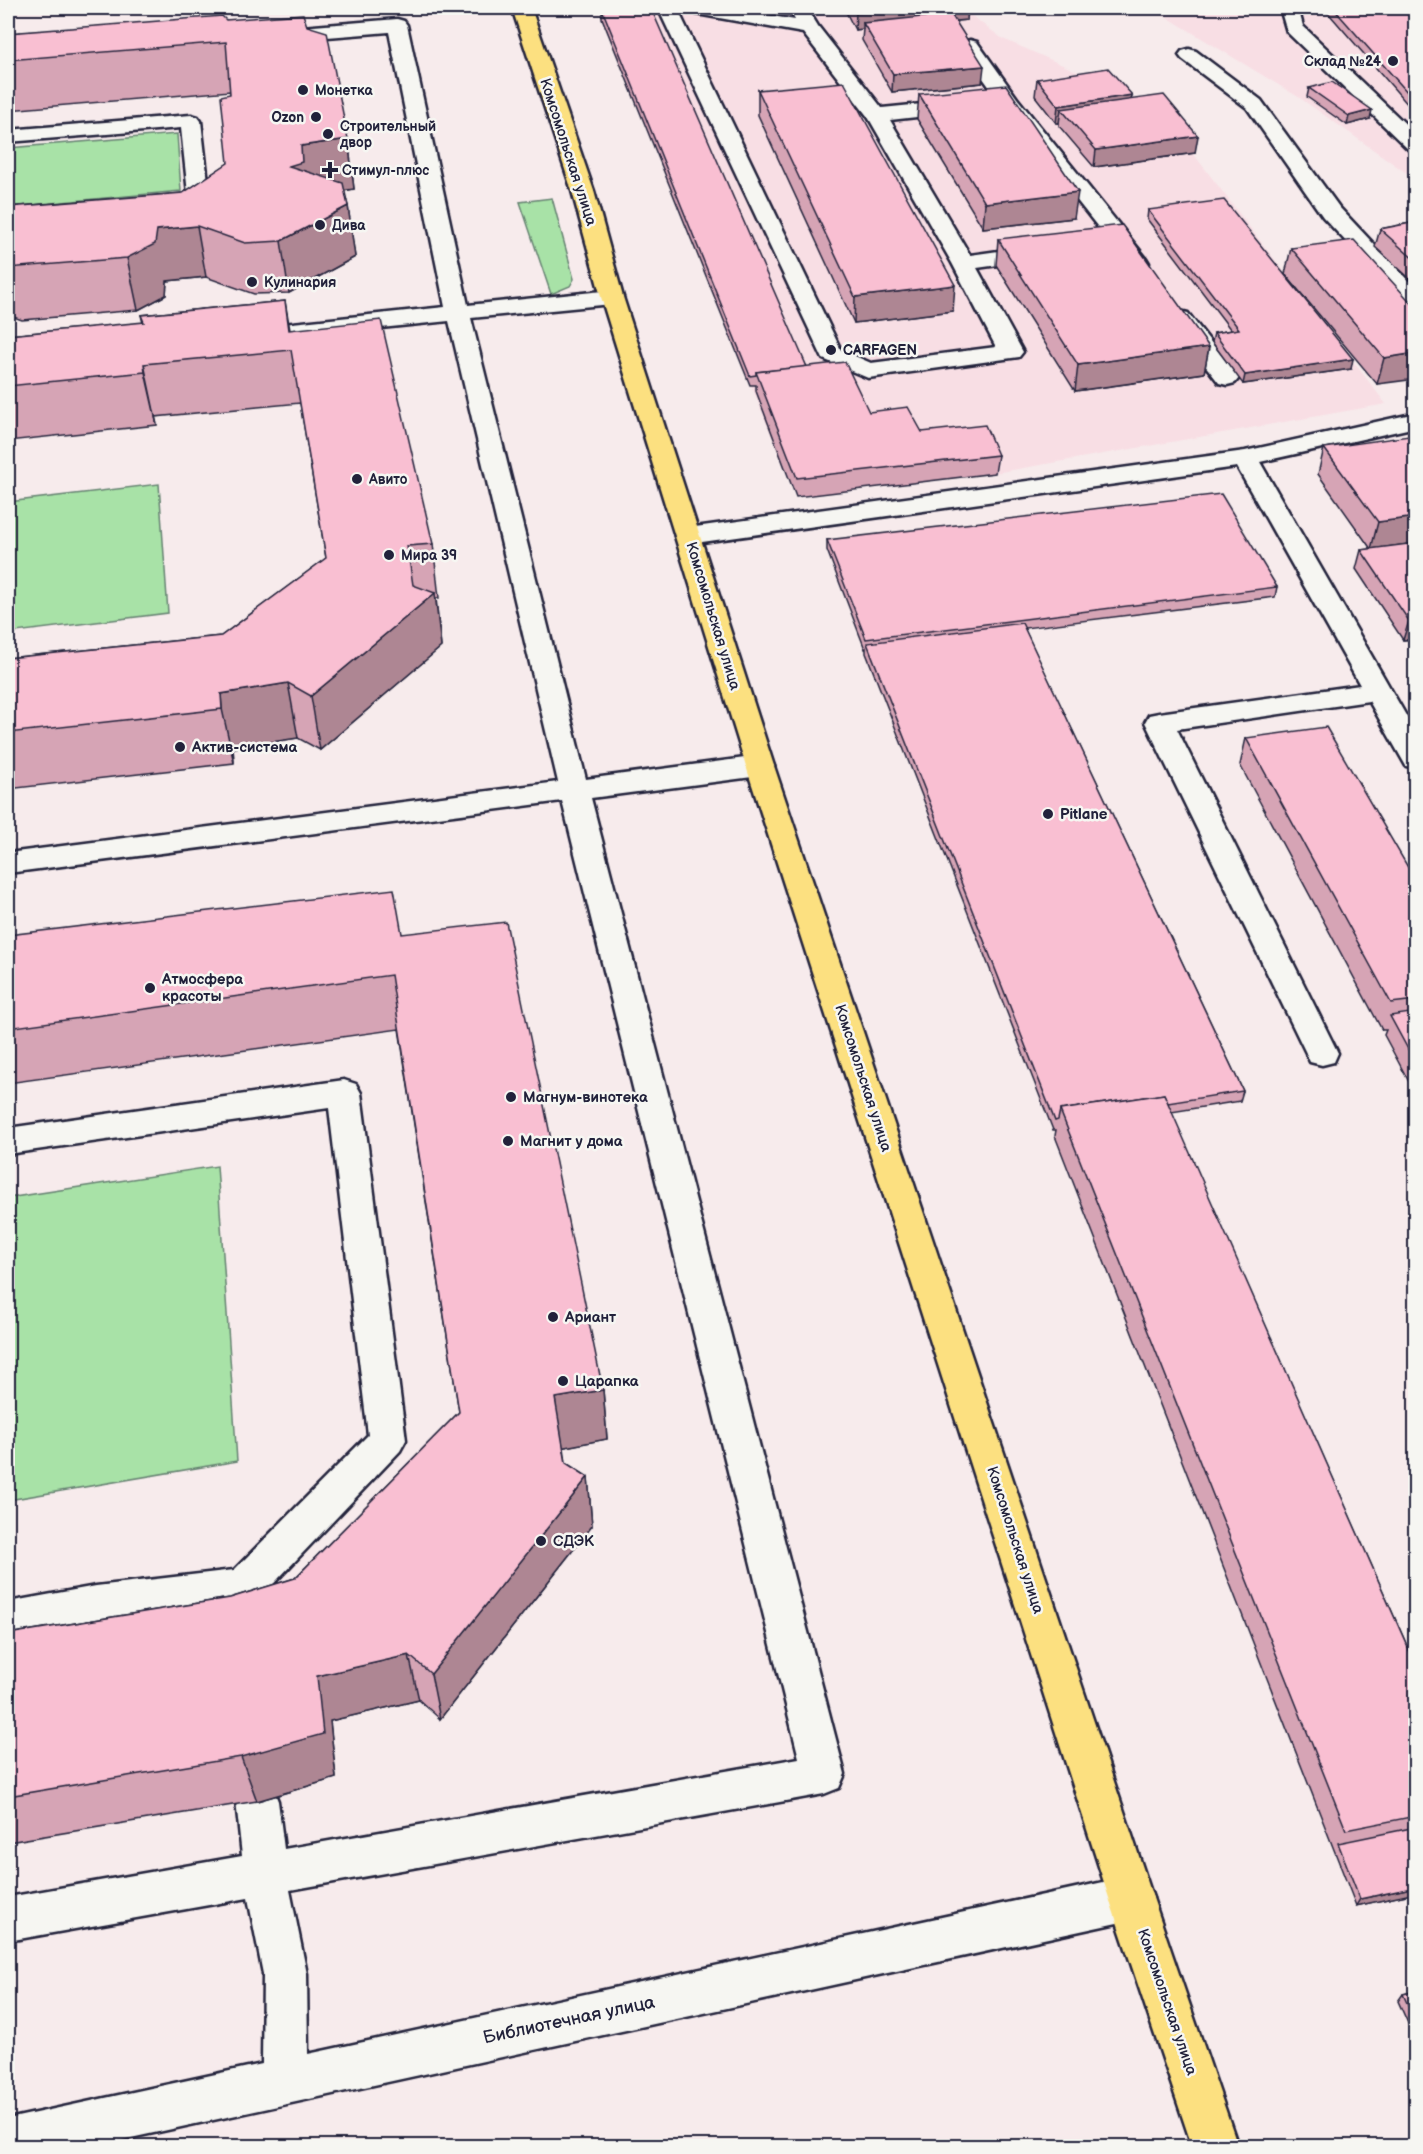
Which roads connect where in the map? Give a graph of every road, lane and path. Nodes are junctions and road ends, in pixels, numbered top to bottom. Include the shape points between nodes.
1 (520, 8) edge
2 (667, 8) edge
3 (697, 8) edge
4 (798, 8) edge
5 (1289, 8) edge
6 (809, 28) junction
7 (255, 37) edge
8 (970, 46) edge
9 (1189, 55) dead end
10 (1010, 102) junction
11 (877, 115) junction
12 (8, 135) edge
13 (1416, 146) edge
14 (156, 212) edge
15 (1122, 242) junction
16 (1099, 245) edge
17 (1065, 249) edge
18 (963, 262) junction
19 (1150, 278) edge
20 (612, 297) junction
21 (1416, 303) edge
22 (1171, 306) edge
23 (458, 312) junction
24 (221, 337) edge
25 (1227, 378) dead end
26 (1416, 420) edge
27 (1245, 458) junction
28 (688, 536) junction
29 (1378, 691) junction
30 (1416, 759) edge
31 (760, 766) junction
32 (574, 789) junction
33 (8, 863) edge
34 (1322, 1053) dead end
35 (8, 1141) edge
36 (8, 1620) edge
37 (257, 1800) edge
38 (265, 1872) junction
39 (1131, 1898) junction
40 (8, 1919) edge
41 (285, 2083) junction
42 (8, 2142) edge
43 (1215, 2146) edge

1 - 20 main road, Комсомольская улица via 583,191
2 - 18 street via 831,354 868,371 1011,352
3 - 6 street
4 - 6 street
5 - 13 street via 1294,28
6 - 11 street
7 - 23 street via 397,25
8 - 10 street
9 - 21 street via 1254,104 1331,212
10 - 11 street
10 - 15 street
11 - 18 street
12 - 14 street via 191,121 200,208
15 - 16 street
15 - 19 street
17 - 18 street
20 - 23 street
20 - 28 main road, Комсомольская улица
22 - 25 street
23 - 24 street
23 - 32 street
26 - 27 street
27 - 28 street
27 - 29 street
28 - 31 main road, Комсомольская улица
29 - 30 street
29 - 34 street via 1159,722
31 - 32 street
31 - 39 main road, Комсомольская улица
32 - 33 street
32 - 38 street via 824,1774
35 - 36 street via 344,1093 387,1440 245,1604 96,1604
37 - 38 street
38 - 40 street
38 - 41 street via 285,1974
39 - 41 street, Библиотечная улица
39 - 43 main road, Комсомольская улица
41 - 42 street, Библиотечная улица

